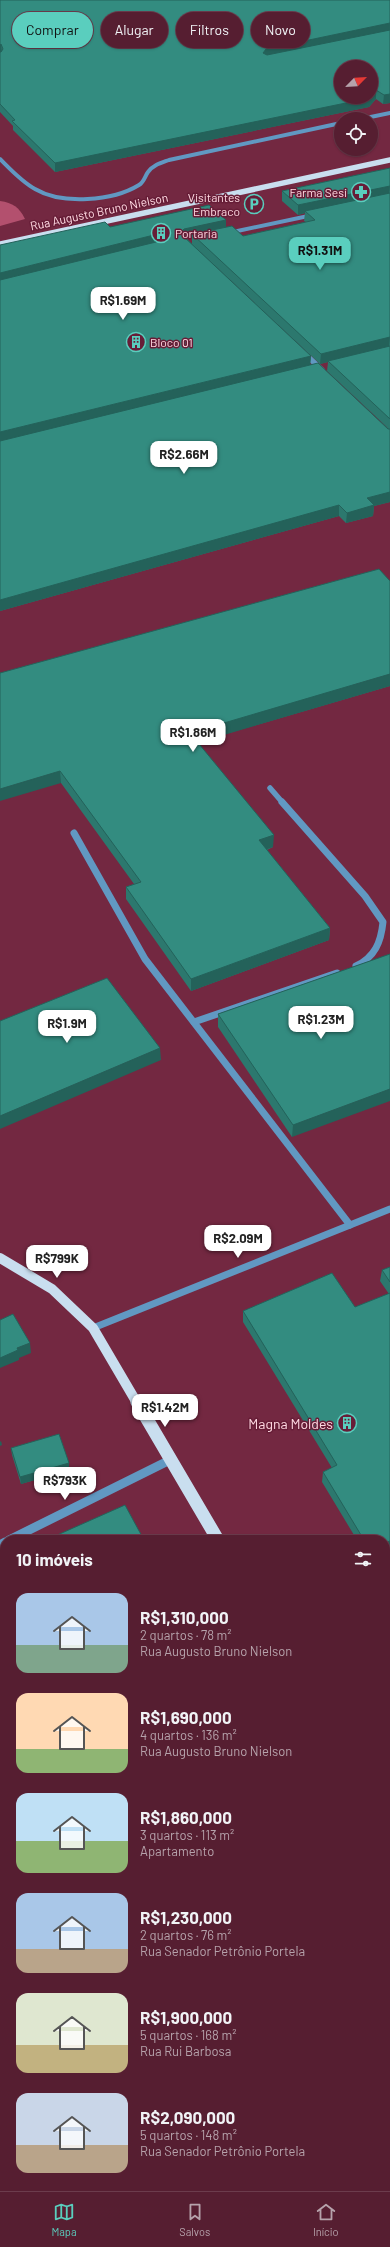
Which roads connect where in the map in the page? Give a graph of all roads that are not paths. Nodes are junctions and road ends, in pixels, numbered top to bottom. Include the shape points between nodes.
1 (390, 113) edge
2 (378, 115) edge
3 (334, 125) edge
4 (0, 159) edge
5 (390, 160) edge
6 (322, 213) edge
7 (223, 234) edge
8 (0, 244) edge
9 (297, 347) edge
10 (327, 366) edge
11 (320, 368) junction
12 (312, 370) edge
13 (325, 373) edge
14 (270, 788) dead end
15 (74, 833) dead end
16 (350, 968) edge
17 (343, 971) edge
18 (194, 1022) junction
19 (390, 1209) edge
20 (350, 1225) junction
21 (0, 1258) edge
22 (93, 1328) junction
23 (170, 1460) junction
24 (18, 1535) edge
25 (215, 1535) edge

1 - 2 street
3 - 4 street via 169,160 155,166 139,185 119,193 88,199 41,193 23,181
5 - 8 main road, Rua Augusto Bruno Nielson
6 - 7 street
9 - 11 street
10 - 11 street
11 - 12 street
11 - 13 street
14 - 16 street via 365,896 383,922 381,942 365,963
15 - 18 street via 145,959
17 - 18 street
18 - 20 street
19 - 20 street
20 - 22 street
21 - 22 main road via 52,1290
22 - 23 main road
23 - 24 street
23 - 25 main road

